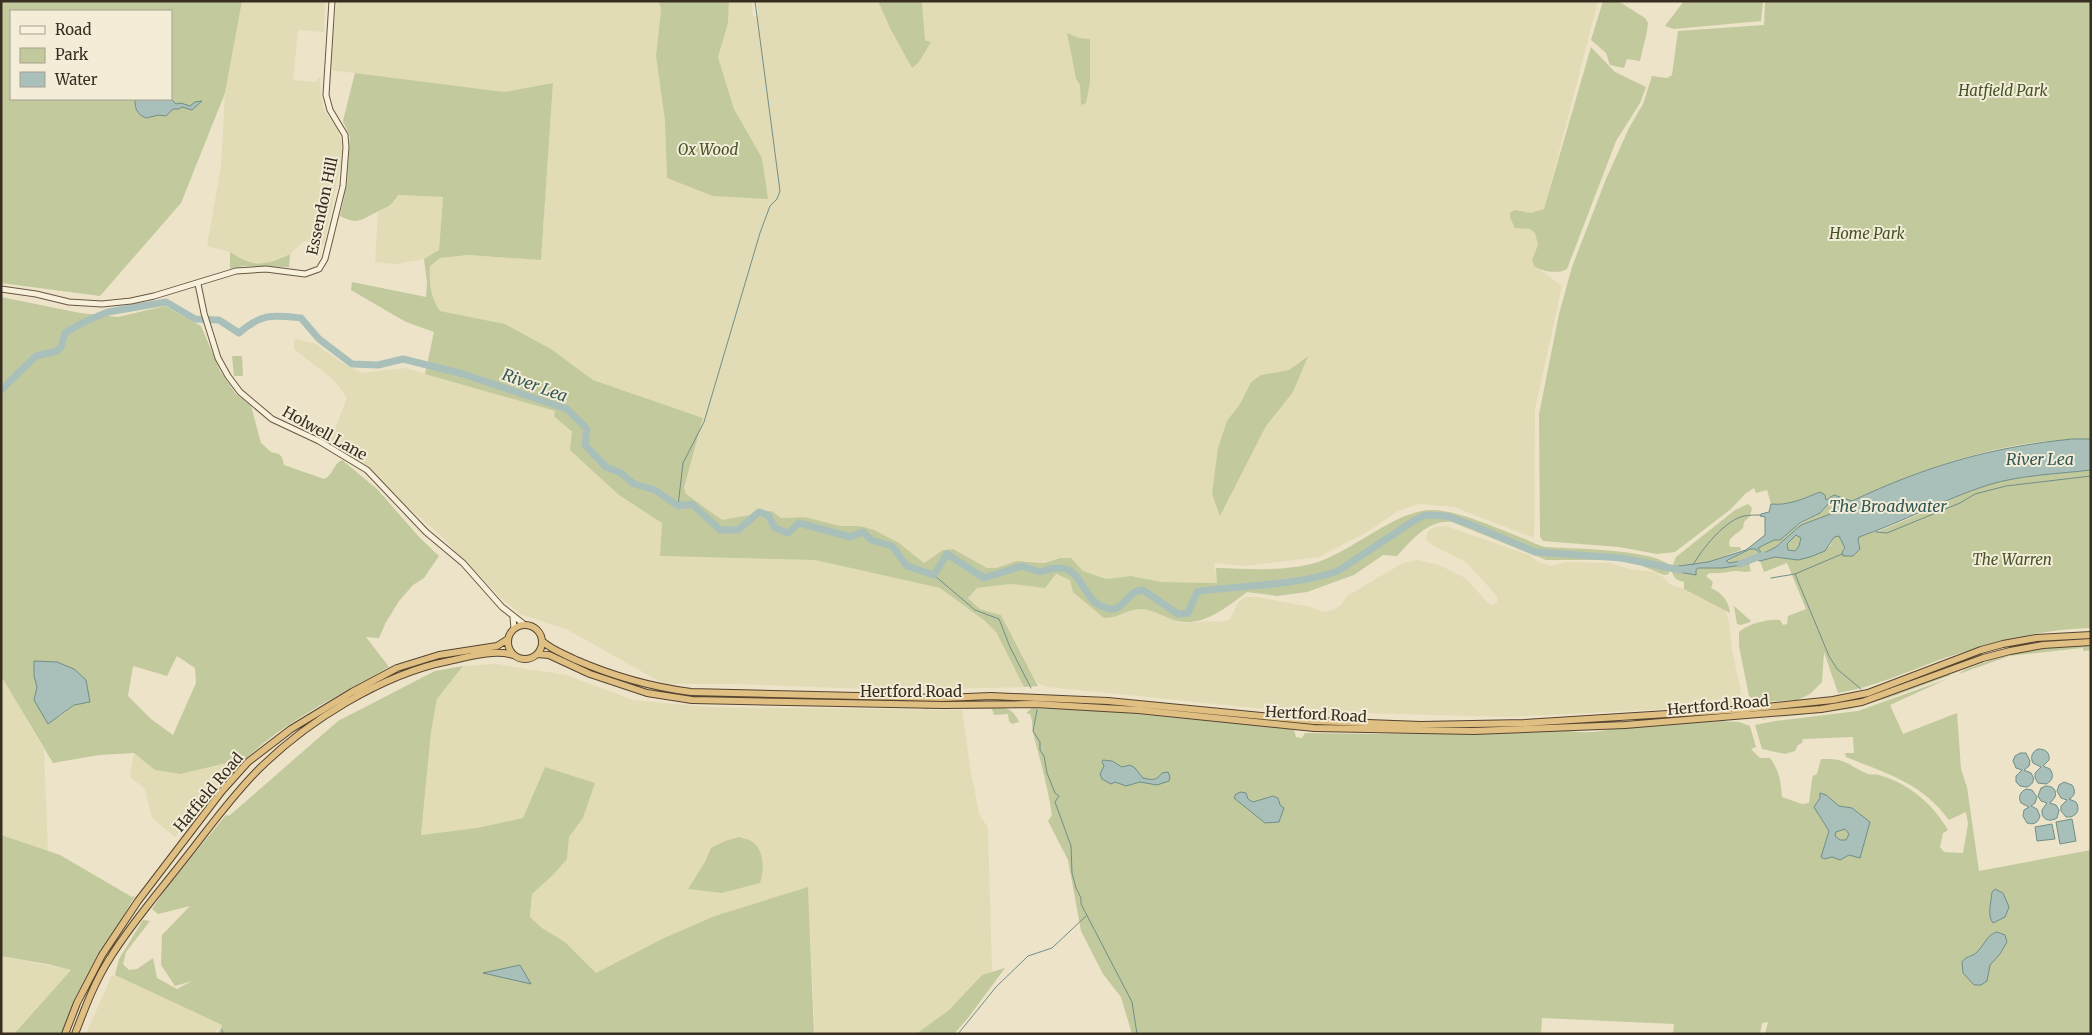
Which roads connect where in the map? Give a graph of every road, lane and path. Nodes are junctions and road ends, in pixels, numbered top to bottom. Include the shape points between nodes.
1 (332, 1) edge
2 (198, 284) junction
3 (1, 289) edge
4 (513, 616) junction
5 (525, 625) junction
6 (514, 629) junction
7 (2091, 635) edge
8 (508, 639) junction
9 (542, 641) junction
10 (2091, 642) edge
11 (513, 654) junction
12 (537, 654) junction
13 (65, 1034) edge
14 (75, 1034) edge

1 - 2 main road, Essendon Hill via 326,94 330,110 345,135 346,148 341,193 325,259 319,269 305,274 244,270
2 - 3 main road via 131,301 102,304 69,302
2 - 4 main road, Holwell Lane via 222,368 245,398 272,418 367,470
4 - 5 main road, Holwell Lane
4 - 6 main road
5 - 6 highway
5 - 9 highway via 536,629
6 - 8 highway
7 - 9 highway, Hertford Road via 2036,638 2004,644 1868,693 1833,700 1747,709 1473,725 1314,721 1108,701 668,690 620,677 560,653
8 - 11 highway
8 - 13 highway, Hatfield Road via 496,646 430,657 397,668 352,692 262,749 222,791 138,901 91,974
9 - 12 highway
10 - 12 highway, Hertford Road via 2010,651 1862,702 1821,709 1625,726 1474,731 1314,728 1138,710 1035,704 692,700 638,691 548,655
11 - 12 highway via 526,660
11 - 14 highway, Hatfield Road via 501,652 454,660 404,674 357,697 294,738 267,761 145,908 109,959

